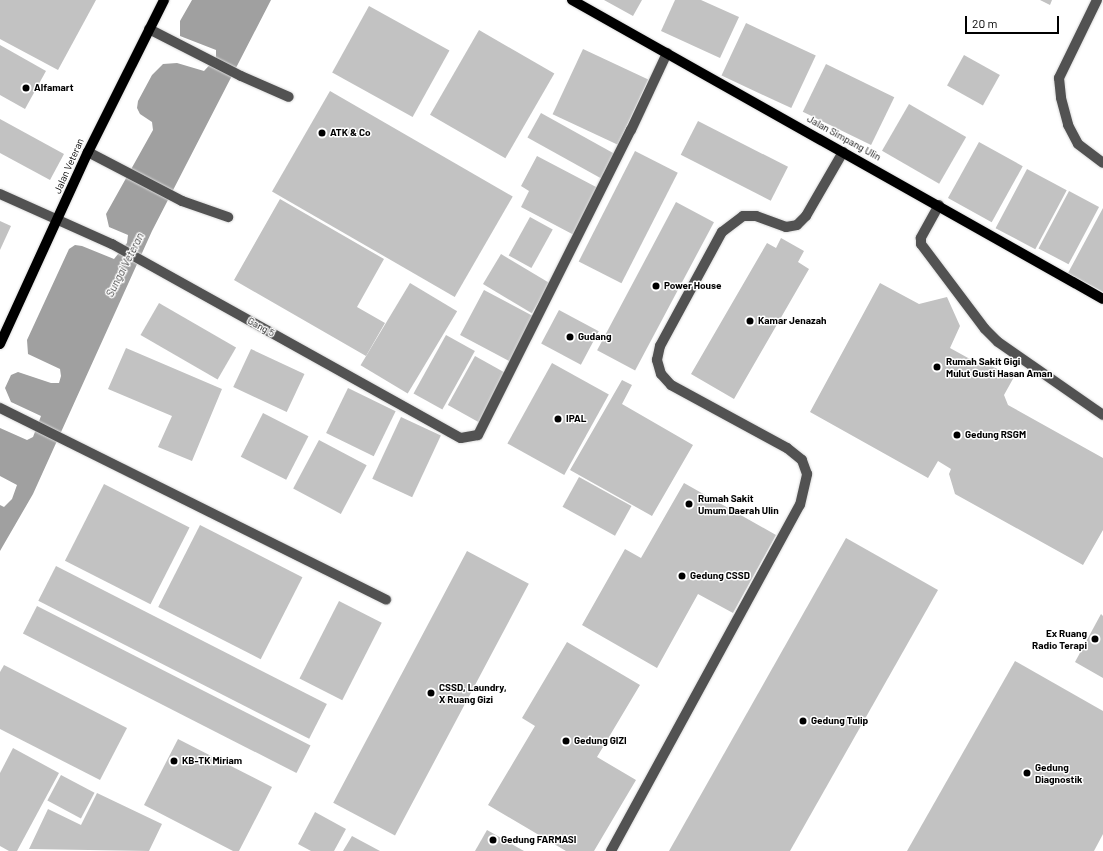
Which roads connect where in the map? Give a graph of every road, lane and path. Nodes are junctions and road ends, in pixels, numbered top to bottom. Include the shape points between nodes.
1 (164, 0) edge
2 (572, 0) edge
3 (1097, 0) edge
4 (150, 29) junction
5 (666, 53) junction
6 (289, 98) dead end
7 (88, 152) junction
8 (844, 152) junction
9 (1103, 163) edge
10 (0, 194) edge
11 (939, 205) junction
12 (228, 217) dead end
13 (58, 219) junction
14 (1103, 299) edge
15 (0, 344) edge
16 (0, 408) edge
17 (1103, 415) edge
18 (386, 600) dead end
19 (611, 851) edge

1 - 4 main road, Jalan Veteran
2 - 5 main road, Jalan Simpang Ulin
3 - 9 street via 1059,78 1068,125 1078,144
4 - 6 street
4 - 7 main road, Jalan Veteran
5 - 8 main road, Jalan Simpang Ulin
5 - 13 street, Gang 5 via 631,130 478,435 461,438 112,244
7 - 12 street via 182,201
7 - 13 main road, Jalan Veteran
8 - 11 main road, Jalan Simpang Ulin
8 - 19 street via 806,216 797,225 786,227 756,216 743,216 722,232 660,346 657,360 661,374 671,385 787,448 802,460 808,474 800,505
10 - 13 street, Gang 5
11 - 14 main road, Jalan Simpang Ulin
11 - 17 street via 921,238 921,244 985,328 998,342
13 - 15 main road, Jalan Veteran
16 - 18 street

